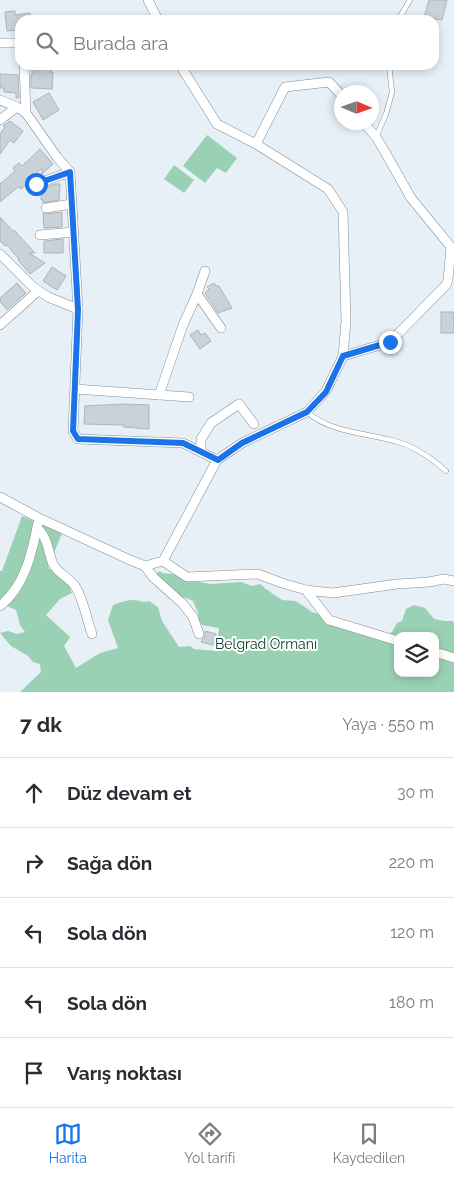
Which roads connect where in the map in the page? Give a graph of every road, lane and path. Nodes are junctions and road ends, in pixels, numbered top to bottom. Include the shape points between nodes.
1 (148, 0) edge
2 (410, 0) edge
3 (156, 15) edge
4 (401, 15) edge
5 (15, 42) edge
6 (0, 43) edge
7 (24, 70) edge
8 (183, 70) edge
9 (390, 70) edge
10 (334, 87) edge
11 (0, 100) edge
12 (17, 107) junction
13 (26, 113) junction
14 (0, 120) edge
15 (370, 130) edge
16 (376, 137) junction
17 (256, 144) junction
18 (70, 172) junction
19 (36, 184) dead end
20 (72, 204) junction
21 (46, 208) dead end
22 (74, 232) junction
23 (40, 235) dead end
24 (0, 254) edge
25 (205, 271) dead end
26 (451, 281) edge
27 (38, 290) junction
28 (197, 294) junction
29 (78, 310) junction
30 (0, 325) edge
31 (221, 328) dead end
32 (343, 356) junction
33 (75, 389) junction
34 (159, 395) junction
35 (189, 397) dead end
36 (307, 412) junction
37 (254, 424) dead end
38 (201, 452) junction
39 (218, 460) junction
40 (446, 470) dead end
41 (0, 497) edge
42 (39, 518) junction
43 (37, 528) junction
44 (163, 561) junction
45 (145, 566) junction
46 (454, 582) edge
47 (306, 590) junction
48 (0, 606) edge
49 (92, 634) dead end
50 (199, 634) dead end
51 (394, 640) edge
52 (439, 653) edge
53 (454, 658) edge

1 - 3 street
2 - 4 lane
5 - 6 street
7 - 13 street
8 - 17 street via 217,124
9 - 16 lane via 392,92
10 - 17 street via 329,82 285,87
11 - 12 street
12 - 13 street
12 - 14 street
13 - 18 street
15 - 16 street
16 - 26 street via 411,198 451,247
17 - 32 street via 328,189 343,212 346,321
18 - 19 street
18 - 20 street
20 - 21 street
20 - 22 street
22 - 23 street
22 - 29 street
24 - 27 street
25 - 28 street
26 - 32 street via 390,342
27 - 29 street
27 - 30 street
28 - 31 street
28 - 34 street
29 - 33 street
32 - 36 street via 326,392
33 - 34 street
33 - 38 street via 73,431 78,439 183,443
34 - 35 street
36 - 39 street via 242,443
36 - 40 lane via 333,427 411,447
37 - 38 street via 239,404 211,423 201,439
38 - 39 street
39 - 44 street
41 - 42 street
42 - 43 street
42 - 45 street
43 - 48 street via 23,575
43 - 49 street via 45,537 55,567 77,589
44 - 45 street
44 - 47 street via 187,577 258,574
45 - 50 street via 183,604 193,617
46 - 47 street via 444,579 333,593
47 - 51 street via 329,620
52 - 53 street

